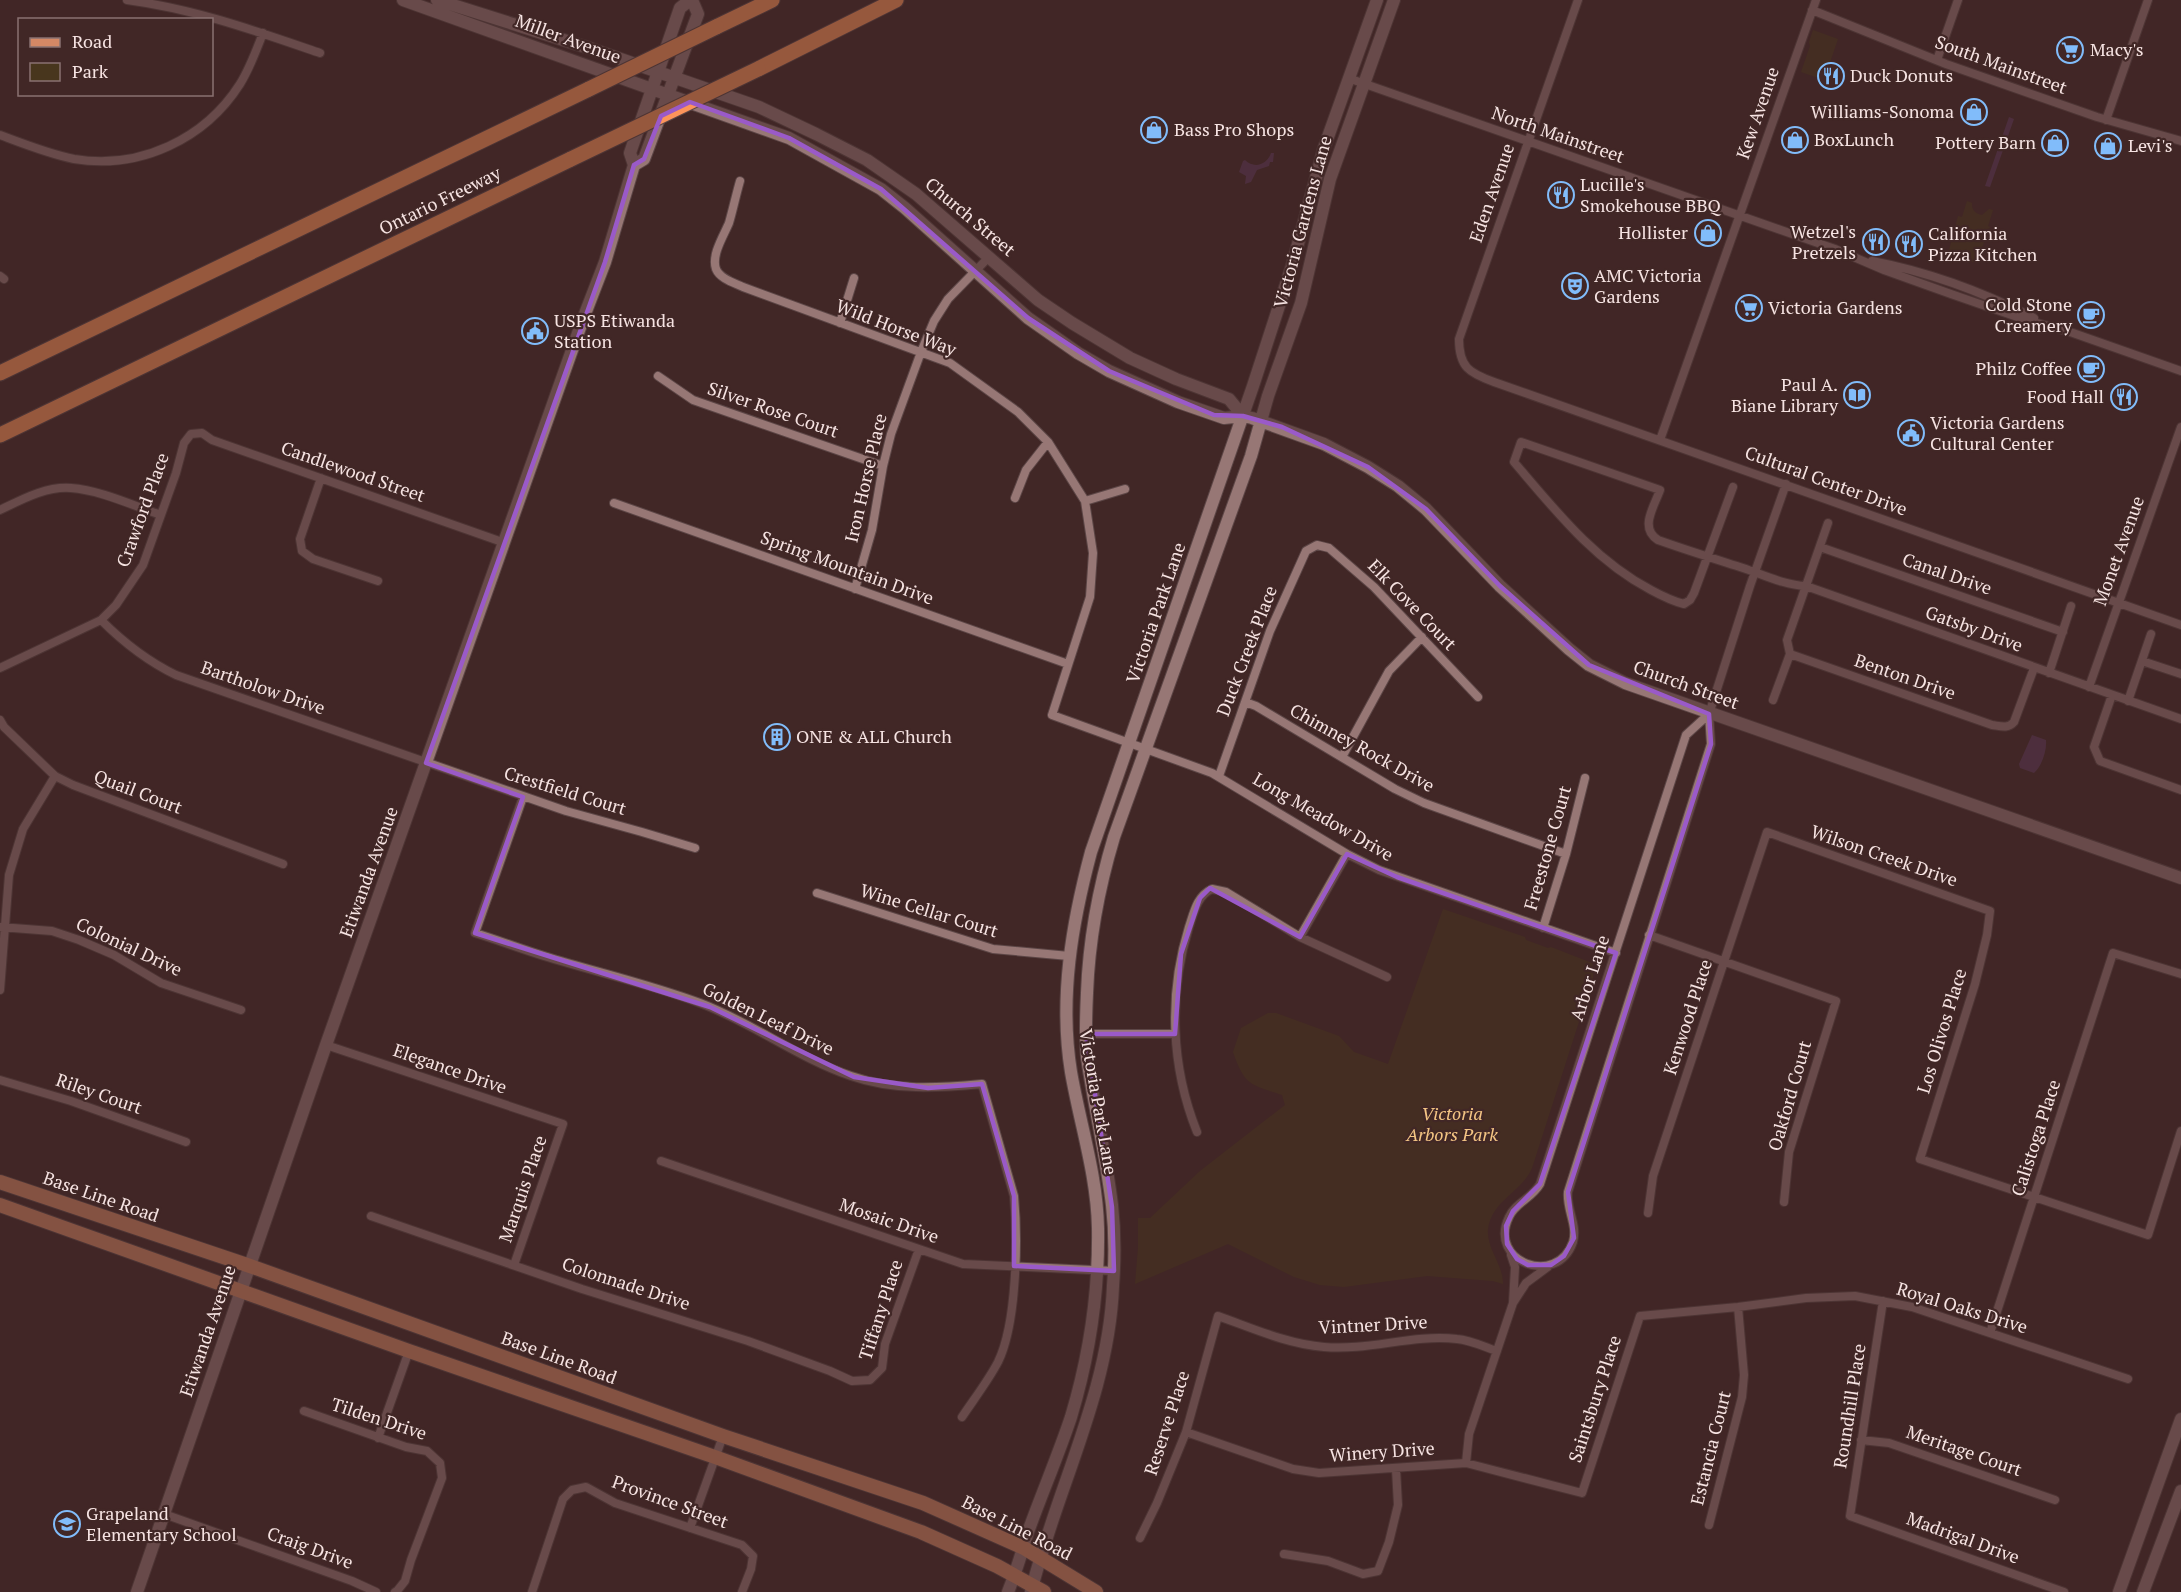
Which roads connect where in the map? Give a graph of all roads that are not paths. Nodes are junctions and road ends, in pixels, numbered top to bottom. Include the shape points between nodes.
1 (127, 0) edge
2 (437, 0) edge
3 (691, 0) edge
4 (772, 0) edge
5 (896, 0) edge
6 (1377, 0) edge
7 (1394, 0) edge
8 (1578, 0) edge
9 (1816, 0) edge
10 (1958, 0) edge
11 (2148, 0) edge
12 (411, 1) edge
13 (1812, 10) junction
14 (263, 33) junction
15 (320, 53) dead end
16 (1937, 60) junction
17 (658, 72) junction
18 (674, 78) junction
19 (1348, 78) junction
20 (1364, 83) junction
21 (652, 88) junction
22 (669, 95) junction
23 (2106, 120) junction
24 (0, 135) edge
25 (2181, 141) edge
26 (1528, 142) junction
27 (634, 165) junction
28 (740, 181) dead end
29 (1740, 216) junction
30 (989, 257) junction
31 (975, 271) junction
32 (854, 278) dead end
33 (840, 324) junction
34 (921, 352) junction
35 (1464, 364) joint
36 (2181, 371) edge
37 (0, 373) edge
38 (658, 376) dead end
39 (1243, 416) junction
40 (1261, 421) junction
41 (2181, 426) edge
42 (191, 434) joint
43 (0, 435) edge
44 (1660, 440) junction
45 (1048, 442) junction
46 (883, 466) junction
47 (321, 478) junction
48 (1786, 484) junction
49 (1732, 487) dead end
50 (1125, 489) dead end
51 (1015, 498) dead end
52 (1085, 501) junction
53 (615, 503) dead end
54 (0, 510) edge
55 (161, 515) junction
56 (1828, 522) dead end
57 (505, 543) junction
58 (1317, 545) joint
59 (1820, 547) junction
60 (1708, 557) junction
61 (1755, 572) junction
62 (378, 581) dead end
63 (1806, 586) junction
64 (855, 589) junction
65 (2119, 603) junction
66 (2071, 606) dead end
67 (101, 620) junction
68 (2181, 625) edge
69 (2062, 632) junction
70 (2151, 634) dead end
71 (1422, 637) junction
72 (1790, 654) junction
73 (2142, 660) junction
74 (1068, 664) junction
75 (0, 668) edge
76 (2034, 668) junction
77 (2049, 672) junction
78 (2181, 674) edge
79 (2089, 687) junction
80 (2112, 695) junction
81 (1478, 697) dead end
82 (1773, 700) dead end
83 (2128, 701) junction
84 (1245, 702) junction
85 (1709, 714) junction
86 (1052, 715) joint
87 (2181, 719) edge
88 (0, 720) edge
89 (1129, 742) junction
90 (1147, 748) junction
91 (1342, 757) junction
92 (426, 763) junction
93 (55, 776) junction
94 (1219, 776) junction
95 (1585, 778) dead end
96 (2181, 790) edge
97 (523, 797) junction
98 (1767, 832) joint
99 (695, 848) dead end
100 (1347, 854) junction
101 (1566, 854) junction
102 (283, 864) dead end
103 (2181, 878) edge
104 (817, 893) dead end
105 (1990, 910) joint
106 (2, 927) edge
107 (1543, 928) junction
108 (1649, 935) junction
109 (1299, 937) junction
110 (1616, 953) junction
111 (1069, 956) junction
112 (1724, 962) junction
113 (2181, 974) edge
114 (1387, 977) dead end
115 (0, 990) edge
116 (241, 1010) dead end
117 (1086, 1034) junction
118 (1175, 1034) junction
119 (326, 1045) junction
120 (0, 1080) edge
121 (563, 1124) joint
122 (2181, 1131) edge
123 (1197, 1132) dead end
124 (186, 1142) dead end
125 (2178, 1151) edge
126 (661, 1161) dead end
127 (0, 1182) edge
128 (2034, 1197) junction
129 (1784, 1202) dead end
130 (0, 1205) edge
131 (1647, 1213) dead end
132 (371, 1216) dead end
133 (919, 1249) junction
134 (1510, 1251) junction
135 (514, 1265) junction
136 (1551, 1265) junction
137 (250, 1266) junction
138 (1014, 1266) junction
139 (1097, 1271) junction
140 (1114, 1271) junction
141 (242, 1290) junction
142 (1882, 1301) junction
143 (1513, 1303) junction
144 (1738, 1307) junction
145 (1218, 1316) joint
146 (1640, 1316) joint
147 (1990, 1333) junction
148 (409, 1351) junction
149 (1497, 1351) junction
150 (2128, 1379) dead end
151 (870, 1380) joint
152 (303, 1411) dead end
153 (962, 1417) dead end
154 (2181, 1419) edge
155 (1186, 1432) junction
156 (723, 1436) junction
157 (378, 1437) junction
158 (1861, 1440) junction
159 (715, 1456) junction
160 (1466, 1463) junction
161 (1396, 1469) junction
162 (2181, 1491) edge
163 (1582, 1493) joint
164 (2055, 1500) dead end
165 (164, 1514) junction
166 (1850, 1516) joint
167 (1709, 1525) dead end
168 (690, 1528) junction
169 (1140, 1538) dead end
170 (1024, 1548) junction
171 (1284, 1554) dead end
172 (1040, 1557) junction
173 (1015, 1575) junction
174 (1036, 1590) edge
175 (137, 1592) edge
176 (376, 1592) edge
177 (396, 1592) edge
178 (532, 1592) edge
179 (742, 1592) edge
180 (1008, 1592) edge
181 (1096, 1592) edge
182 (2064, 1592) edge
183 (2119, 1592) edge
184 (2143, 1592) edge

1 - 14 street via 215,17
2 - 17 main road, Miller Avenue
3 - 17 main road, Etiwanda Avenue via 680,8
3 - 18 main road, Etiwanda Avenue via 698,14
4 - 37 highway, Ontario Freeway, bridge
5 - 43 highway, Ontario Freeway, bridge
6 - 19 main road, Victoria Gardens Lane
7 - 20 main road, Victoria Gardens Lane
8 - 26 street, Eden Avenue
9 - 13 street, Kew Avenue
10 - 16 street
11 - 23 street
12 - 21 main road, Miller Avenue
13 - 16 street, South Mainstreet
13 - 29 street, Kew Avenue
14 - 15 street
14 - 24 street via 247,72 225,105 194,132 168,147 133,158 93,161 61,156
16 - 23 street, South Mainstreet
17 - 18 main road, Church Street
17 - 21 main road, Etiwanda Avenue
18 - 22 main road, Etiwanda Avenue
18 - 30 main road, Church Street via 759,107 867,160 916,194
19 - 20 street, North Mainstreet
19 - 39 main road, Victoria Gardens Lane via 1317,169 1286,288
20 - 26 street, North Mainstreet
20 - 40 main road, Victoria Gardens Lane via 1330,179 1301,303
21 - 22 main road, Church Street
21 - 27 main road, Etiwanda Avenue via 630,153
22 - 27 main road, Etiwanda Avenue via 644,159
22 - 31 main road, Church Street via 789,138 871,184 905,208
23 - 25 street, South Mainstreet
26 - 29 street, North Mainstreet
26 - 35 street, Eden Avenue via 1459,339
27 - 57 main road, Etiwanda Avenue via 605,262
28 - 33 street, Wild Horse Way via 716,268 729,281
29 - 36 street, North Mainstreet via 1859,258 1913,269 1994,297 2046,324
29 - 44 street, Kew Avenue
30 - 31 street, Iron Horse Place
30 - 39 main road, Church Street via 1038,300 1072,323 1130,358 1229,399
31 - 34 street, Iron Horse Place via 948,299
31 - 39 main road, Church Street via 1028,318 1109,371 1214,415
32 - 33 street
33 - 34 street, Wild Horse Way
34 - 45 street, Wild Horse Way via 950,363 1018,412
34 - 46 street, Iron Horse Place
35 - 44 street, Cultural Center Drive via 1474,375
38 - 46 street, Silver Rose Court via 693,400
39 - 40 main road, Church Street
39 - 89 main road, Victoria Park Lane
40 - 85 main road, Church Street via 1324,444 1398,486 1426,509 1500,586 1589,665
40 - 90 main road, Victoria Park Lane
41 - 65 street, Monet Avenue
42 - 47 street, Candlewood Street via 202,433 212,440
42 - 55 street, Crawford Place via 184,443
44 - 48 street, Cultural Center Drive
45 - 51 street via 1026,470
45 - 52 street, Wild Horse Way
46 - 64 street, Iron Horse Place via 872,530
47 - 57 street, Candlewood Street
47 - 62 street via 300,539 302,551 313,560
48 - 61 street, Arbor Lane
48 - 65 street, Cultural Center Drive
49 - 60 street
50 - 52 street
52 - 74 street, Wild Horse Way via 1093,553 1090,597
53 - 64 street, Spring Mountain Drive
54 - 55 street via 29,496 70,487
55 - 67 street, Crawford Place via 143,565
56 - 59 street
57 - 92 main road, Etiwanda Avenue
58 - 71 street, Elk Cove Court via 1329,548 1345,560
58 - 84 street, Duck Creek Place via 1306,551 1300,561
59 - 63 street
59 - 69 street, Canal Drive
60 - 60 street via 1652,536 1648,523 1660,490 1521,442 1514,462 1588,546 1635,581 1684,604 1694,593
60 - 61 street, Gatsby Drive
61 - 63 street, Gatsby Drive via 1791,586
61 - 85 street, Arbor Lane
63 - 72 street via 1787,640
63 - 76 street, Gatsby Drive
64 - 74 street, Spring Mountain Drive
65 - 68 street, Cultural Center Drive
65 - 79 street, Monet Avenue
66 - 69 street
67 - 75 street, Crawford Place
67 - 92 street, Bartholow Drive via 140,655 176,675
69 - 77 street
70 - 73 street
71 - 81 street, Elk Cove Court
71 - 91 street via 1389,671
72 - 76 street, Benton Drive via 2003,727 2011,726 2017,716
72 - 82 street
73 - 78 street
73 - 83 street
74 - 86 street, Wild Horse Way
76 - 77 street, Gatsby Drive
77 - 79 street, Gatsby Drive
79 - 80 street, Gatsby Drive
80 - 83 street, Gatsby Drive
80 - 96 street via 2094,747 2100,761
83 - 87 street, Gatsby Drive
84 - 91 street, Chimney Rock Drive
84 - 94 street, Duck Creek Place
85 - 103 main road, Church Street
85 - 108 street, Arbor Lane via 1712,741
85 - 110 street, Arbor Lane via 1686,735
86 - 89 street, Long Meadow Drive
88 - 93 street, Quail Court
89 - 90 street, Long Meadow Drive
89 - 111 main road, Victoria Park Lane via 1091,852
90 - 94 street, Long Meadow Drive
90 - 117 main road, Victoria Park Lane via 1101,880 1089,956
91 - 101 street, Chimney Rock Drive via 1424,803
92 - 97 street, Crestfield Court
92 - 119 main road, Etiwanda Avenue
93 - 102 street, Quail Court
93 - 106 street via 23,829 9,875
94 - 100 street, Long Meadow Drive
95 - 101 street, Freestone Court
97 - 99 street, Crestfield Court
97 - 138 street, Golden Leaf Drive via 475,933 710,1007 854,1077 928,1088 982,1084 1014,1196
98 - 105 street, Wilson Creek Drive
98 - 112 street, Kenwood Place
100 - 107 street, Long Meadow Drive via 1397,877
100 - 109 street
101 - 107 street, Freestone Court
104 - 111 street, Wine Cellar Court via 993,949
105 - 128 street, Los Olivos Place via 1975,984 1920,1159
106 - 115 street
106 - 116 street, Colonial Drive via 52,931 79,940 161,983
107 - 110 street, Long Meadow Drive
108 - 112 street
108 - 136 street, Arbor Lane via 1568,1192 1574,1238 1564,1256
109 - 114 street
109 - 118 street via 1226,892 1212,889 1200,898 1180,954
110 - 134 street, Arbor Lane via 1540,1184 1509,1217 1505,1236
111 - 139 main road, Victoria Park Lane via 1067,1023 1071,1071 1095,1192
112 - 129 street, Oakford Court via 1836,1001 1789,1152
112 - 131 street, Kenwood Place via 1653,1176
113 - 128 street, Calistoga Place via 2113,953
117 - 118 street
117 - 140 main road, Victoria Park Lane via 1113,1207
118 - 123 street via 1180,1075
119 - 121 street, Elegance Drive
119 - 137 main road, Etiwanda Avenue
120 - 124 street, Riley Court
121 - 135 street, Marquis Place
122 - 125 street
125 - 128 street via 2148,1235
126 - 133 street, Mosaic Drive
127 - 137 main road, Base Line Road
128 - 147 street, Calistoga Place
130 - 141 main road
132 - 135 street, Colonnade Drive
133 - 138 street, Mosaic Drive via 963,1264
133 - 151 street, Tiffany Place via 885,1344 882,1368
134 - 136 street via 1528,1265
134 - 143 street, Arbor Lane via 1515,1268
135 - 151 street, Colonnade Drive via 748,1341 852,1381
136 - 143 street, Arbor Lane via 1526,1283
137 - 141 main road, Etiwanda Avenue
137 - 156 main road, Base Line Road
138 - 139 street, Mosaic Drive
138 - 153 street via 1007,1336 998,1362
139 - 140 street, Mosaic Drive
139 - 170 main road, Victoria Park Lane via 1084,1366 1071,1416
140 - 172 main road, Victoria Park Lane via 1109,1335 1093,1402
141 - 148 main road
141 - 165 main road, Etiwanda Avenue
142 - 144 street, Royal Oaks Drive via 1855,1296 1806,1298
142 - 147 street, Royal Oaks Drive
142 - 158 street, Roundhill Place
143 - 149 street, Arbor Lane
144 - 146 street, Royal Oaks Drive
144 - 167 street, Estancia Court via 1742,1397
145 - 149 street, Vintner Drive via 1288,1341 1324,1347 1365,1346 1415,1338 1459,1339
145 - 155 street, Reserve Place
146 - 163 street, Saintsbury Place
147 - 150 street, Royal Oaks Drive
148 - 157 street
148 - 159 main road
149 - 160 street, Arbor Lane via 1469,1434
152 - 157 street, Tilden Drive
154 - 183 main road
155 - 161 street, Winery Drive via 1293,1469 1319,1473
155 - 169 street, Reserve Place
156 - 159 street
156 - 170 main road, Base Line Road via 923,1503
157 - 177 street, Tilden Drive via 427,1451 440,1463 442,1478 405,1581
158 - 164 street, Meritage Court via 1889,1443
158 - 166 street, Roundhill Place
159 - 168 street
159 - 173 main road via 921,1532
160 - 161 street, Winery Drive
160 - 163 street, Winery Drive
161 - 171 street via 1398,1505 1378,1571 1363,1574 1328,1561
162 - 184 main road
165 - 175 main road, Etiwanda Avenue
165 - 176 street, Craig Drive
166 - 182 street, Madrigal Drive
168 - 178 street, Province Street via 615,1503 586,1487 572,1490 563,1499
168 - 179 street, Province Street via 742,1545 753,1556
170 - 172 main road, Base Line Road
170 - 173 main road, Victoria Park Lane
172 - 174 main road, Victoria Park Lane
172 - 181 main road, Base Line Road
173 - 174 main road
173 - 180 main road, Victoria Park Lane

